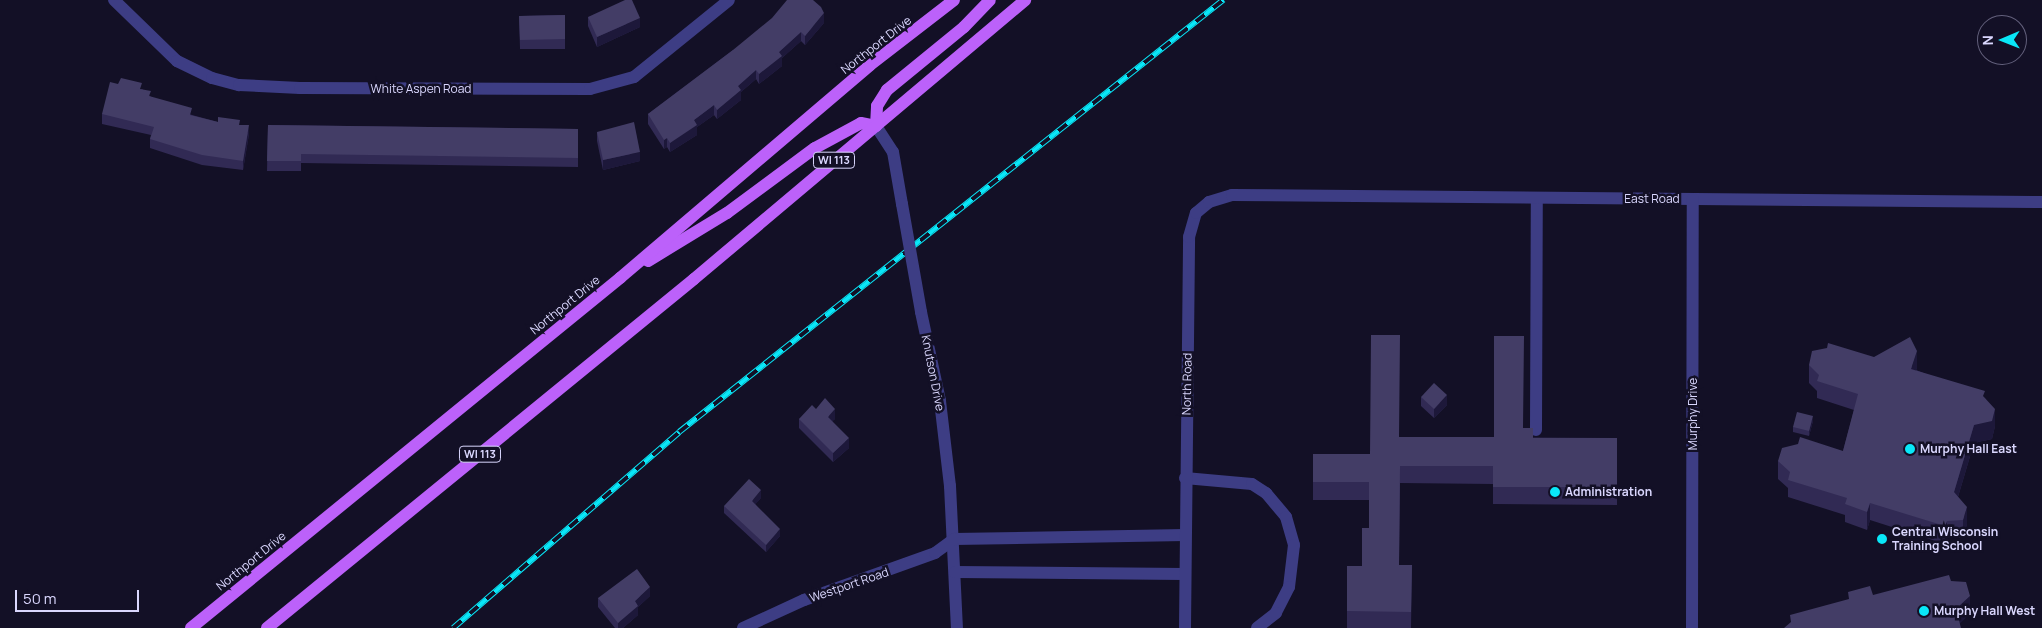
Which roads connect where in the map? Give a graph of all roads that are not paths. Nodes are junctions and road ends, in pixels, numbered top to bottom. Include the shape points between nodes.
1 (114, 0) edge
2 (729, 0) edge
3 (954, 0) edge
4 (990, 0) edge
5 (1025, 0) edge
6 (876, 126) junction
7 (1262, 195) joint
8 (1537, 199) junction
9 (1693, 199) junction
10 (2042, 202) edge
11 (620, 278) junction
12 (1536, 430) dead end
13 (1185, 478) junction
14 (1185, 535) junction
15 (954, 539) junction
16 (955, 572) junction
17 (1185, 574) junction
18 (191, 628) edge
19 (267, 628) edge
20 (743, 628) edge
21 (957, 628) edge
22 (1185, 628) edge
23 (1257, 628) edge
24 (1692, 628) edge

1 - 2 street, White Aspen Road via 177,61 206,76 239,85 580,89 612,85 634,77
3 - 11 main road, Northport Drive via 870,65
4 - 6 main road via 964,28 887,90 877,106
5 - 6 main road, WI 113
6 - 11 main road via 861,123 815,148 727,213
6 - 15 street, Knutson Drive, bridge via 893,152 940,401
6 - 19 main road, WI 113
7 - 8 street, East Road
7 - 13 street, North Road via 1232,195 1208,202 1192,224
8 - 9 street, East Road
8 - 12 street
9 - 10 street, East Road
9 - 24 street, Murphy Drive
11 - 18 main road, Northport Drive
13 - 14 street, North Road
13 - 23 street via 1252,484 1266,493 1286,517 1294,545 1289,587 1276,613
14 - 15 street
14 - 17 street, North Road
15 - 16 street, Knutson Drive
15 - 20 street, Westport Road via 936,553 804,600
16 - 17 street
16 - 21 street, Knutson Drive
17 - 22 street, North Road

